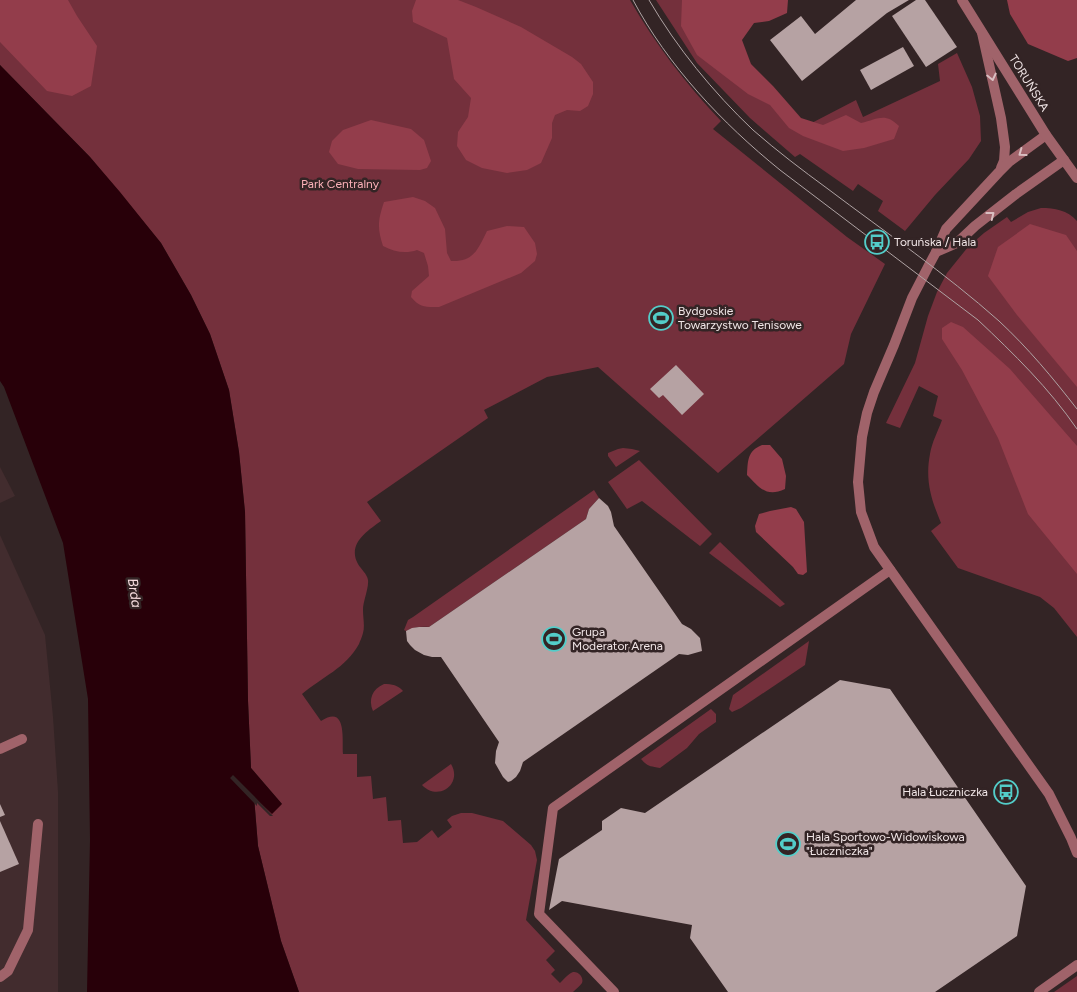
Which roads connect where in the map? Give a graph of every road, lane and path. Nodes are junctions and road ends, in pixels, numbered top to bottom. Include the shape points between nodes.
1 (962, 0) edge
2 (981, 30) junction
3 (1046, 135) junction
4 (1064, 160) junction
5 (999, 172) junction
6 (1077, 178) edge
7 (936, 252) junction
8 (890, 570) junction
9 (22, 739) dead end
10 (0, 749) edge
11 (38, 824) dead end
12 (1077, 853) edge
13 (1077, 966) edge
14 (0, 977) edge
15 (614, 992) edge
16 (1039, 992) edge

1 - 2 street, TORUŃSKA
2 - 3 street, TORUŃSKA
2 -> 5 street via 1002,118 1005,147
3 - 4 street, TORUŃSKA
3 -> 5 street
4 - 6 street, TORUŃSKA
7 -> 4 street via 958,243 975,226
5 - 7 street via 946,229
7 - 8 street via 912,298 874,392 862,436 858,482 861,512 874,547
8 - 12 street via 1048,794
8 - 15 street via 553,808 539,914
9 - 10 street
11 - 14 street via 28,930 8,971
13 - 16 street

